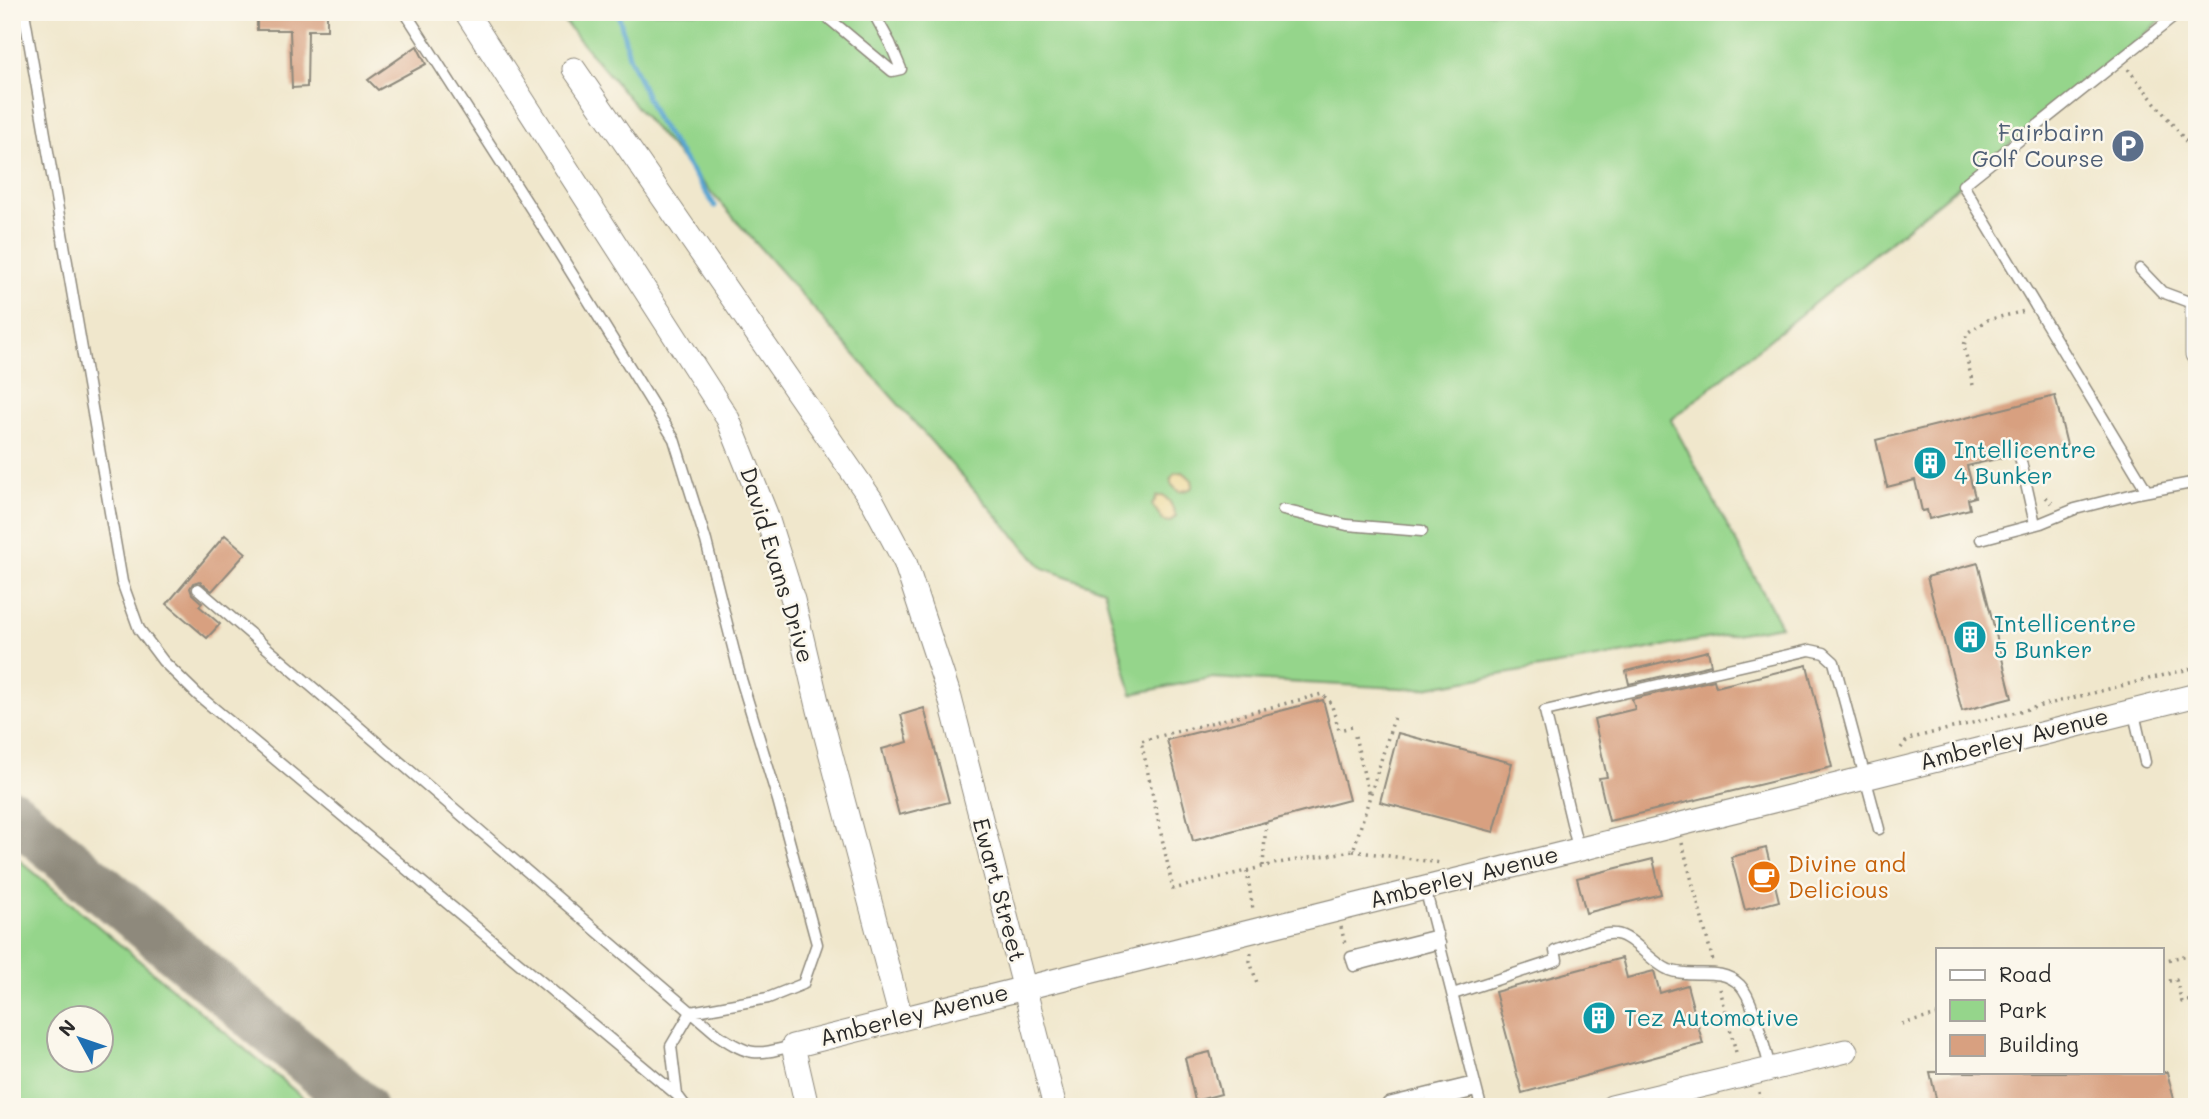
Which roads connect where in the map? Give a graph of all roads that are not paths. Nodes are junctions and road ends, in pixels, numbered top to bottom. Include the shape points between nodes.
1 (24, 12) edge
2 (405, 12) edge
3 (466, 12) edge
4 (821, 12) edge
5 (873, 12) edge
6 (2180, 12) edge
7 (574, 69) dead end
8 (2140, 269) dead end
9 (2197, 307) edge
10 (2197, 354) edge
11 (2020, 457) dead end
12 (2197, 482) edge
13 (2147, 491) junction
14 (1283, 510) dead end
15 (2035, 524) junction
16 (1422, 531) dead end
17 (1981, 539) dead end
18 (198, 589) dead end
19 (2197, 695) edge
20 (2133, 709) junction
21 (2145, 762) dead end
22 (1866, 777) junction
23 (1879, 829) dead end
24 (1578, 848) junction
25 (1425, 888) junction
26 (1439, 939) junction
27 (1350, 957) road end
28 (1024, 988) junction
29 (1453, 994) junction
30 (691, 1012) junction
31 (901, 1018) junction
32 (793, 1045) junction
33 (1846, 1051) dead end
34 (1764, 1077) junction
35 (1475, 1086) junction
36 (677, 1095) junction
37 (1388, 1105) edge
38 (687, 1107) edge
39 (807, 1107) edge
40 (1055, 1107) edge
41 (1413, 1107) edge
42 (1480, 1107) edge
43 (1612, 1107) edge

1 - 36 lane via 122,582 139,629 198,695
2 - 30 lane via 674,439 706,541 817,944 803,984 768,998
3 - 31 street, David Evans Drive via 728,419 766,514 793,600
4 - 5 lane via 892,71 901,69
6 - 13 lane via 1964,184
7 - 28 street, Ewart Street via 873,502 905,562 950,698
8 - 9 lane via 2162,292
9 - 10 street
11 - 15 lane
12 - 13 lane
13 - 15 lane
14 - 16 lane via 1347,525
15 - 17 lane
18 - 30 lane
19 - 20 street, Amberley Avenue
20 - 21 lane
20 - 22 street, Amberley Avenue
22 - 23 lane
22 - 24 street, Amberley Avenue
22 - 24 lane via 1834,662 1824,653 1810,650 1545,711
24 - 25 street, Amberley Avenue
25 - 26 lane
25 - 28 street, Amberley Avenue
26 - 27 lane
26 - 29 lane
28 - 31 street, Amberley Avenue
28 - 40 street, Ewart Street
29 - 34 lane via 1557,960 1555,951 1618,934 1666,969 1721,974 1739,984 1749,999
29 - 35 lane
30 - 32 lane via 728,1041 754,1054
30 - 36 lane via 671,1046
31 - 32 street, Amberley Avenue
32 - 39 street, Amberley Avenue
33 - 34 street
34 - 43 street
35 - 37 lane
35 - 41 lane
35 - 42 lane
36 - 38 lane

